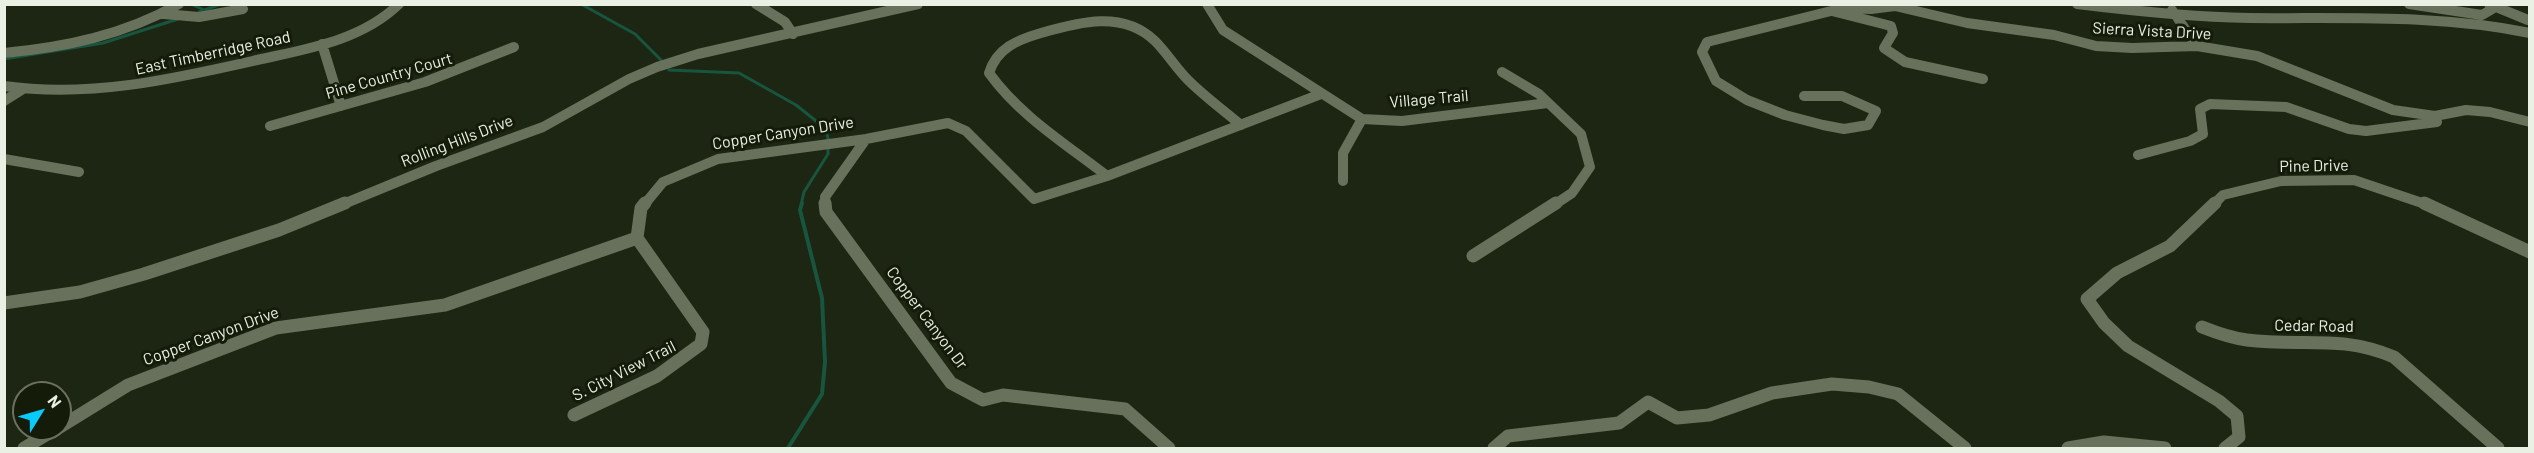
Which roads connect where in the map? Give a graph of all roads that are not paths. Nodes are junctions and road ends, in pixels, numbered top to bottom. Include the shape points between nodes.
1 (179, 4) edge
2 (399, 4) edge
3 (756, 4) edge
4 (918, 4) edge
5 (1207, 4) edge
6 (2077, 4) edge
7 (2409, 4) edge
8 (2492, 6) edge
9 (243, 9) dead end
10 (2172, 9) edge
11 (1832, 11) junction
12 (164, 14) junction
13 (2529, 19) edge
14 (2528, 32) edge
15 (793, 34) junction
16 (322, 44) junction
17 (2197, 46) junction
18 (514, 47) dead end
19 (4, 53) edge
20 (1502, 72) dead end
21 (1983, 79) dead end
22 (4, 86) edge
23 (23, 89) junction
24 (1321, 94) junction
25 (1804, 96) dead end
26 (4, 101) edge
27 (1548, 103) junction
28 (341, 106) junction
29 (2435, 116) junction
30 (1362, 119) junction
31 (2529, 122) edge
32 (1241, 125) junction
33 (270, 126) dead end
34 (866, 139) junction
35 (2138, 154) dead end
36 (4, 159) edge
37 (79, 172) dead end
38 (1107, 176) junction
39 (1343, 181) dead end
40 (637, 238) junction
41 (2529, 252) edge
42 (1473, 256) dead end
43 (4, 303) edge
44 (2202, 327) dead end
45 (574, 415) dead end
46 (72, 419) edge
47 (1169, 448) edge
48 (1494, 448) edge
49 (1965, 448) edge
50 (2068, 448) edge
51 (2165, 448) edge
52 (2225, 448) edge
53 (2498, 448) edge

1 - 12 street
2 - 16 street, East Timberridge Road via 378,22
3 - 15 street via 784,22
4 - 15 street, Rolling Hills Drive
5 - 24 street via 1223,30
6 - 10 street
7 - 8 street via 2482,15
8 - 13 street
9 - 12 street via 200,17
10 - 14 street via 2246,18 2418,17
10 - 17 street
11 - 17 street, Sierra Vista Drive via 1895,6 2096,46
11 - 21 street via 1891,26 1893,33 1884,48 1905,63
11 - 25 street, Sierra Vista Drive via 1707,42 1702,52 1716,81 1747,100 1785,115 1844,129 1868,126 1876,111 1856,98 1827,93
12 - 19 street via 88,40
13 - 14 street
15 - 43 street, Rolling Hills Drive via 657,67 543,127 279,230 80,292
16 - 23 street, East Timberridge Road via 147,84 100,89
16 - 28 street
17 - 29 street, Sierra Vista Drive via 2256,56 2392,110
18 - 28 street, Pine Country Court via 440,78
20 - 27 street
22 - 23 street, East Timberridge Road
23 - 26 street
24 - 30 street, Village Trail
24 - 32 street, Copper Canyon Drive
27 - 30 street, Village Trail via 1402,121
27 - 42 street via 1581,134 1590,167 1572,193
28 - 33 street, Pine Country Court
29 - 31 street, Sierra Vista Drive via 2466,110
29 - 35 street via 2437,122 2366,131 2286,107 2210,104 2200,109 2203,134
30 - 39 street via 1343,153
32 - 38 street, Copper Canyon Drive
32 - 38 street via 1189,81 1146,33 1127,25 1084,21 1025,38 1002,50 992,60 989,73 996,84
34 - 38 street, Copper Canyon Drive via 948,123 966,131 1034,199
34 - 40 street, Copper Canyon Drive via 718,159 663,182 641,208
34 - 47 street, Copper Canyon Dr via 825,197 826,212 951,383 983,400 1003,394 1125,409
36 - 37 street
40 - 45 street, S. City View Trail via 703,332 701,344 683,361
40 - 46 street, Copper Canyon Drive via 445,305 276,328 128,385
41 - 52 street, Pine Drive via 2415,199 2354,180 2282,181 2223,195 2170,246 2117,273 2087,299 2128,346 2237,416 2239,437
44 - 53 street, Cedar Road via 2229,338 2358,342 2375,347 2394,357
48 - 49 street via 1508,436 1619,423 1648,402 1677,418 1708,415 1772,393 1832,384 1898,394
50 - 51 street via 2089,442 2128,442

